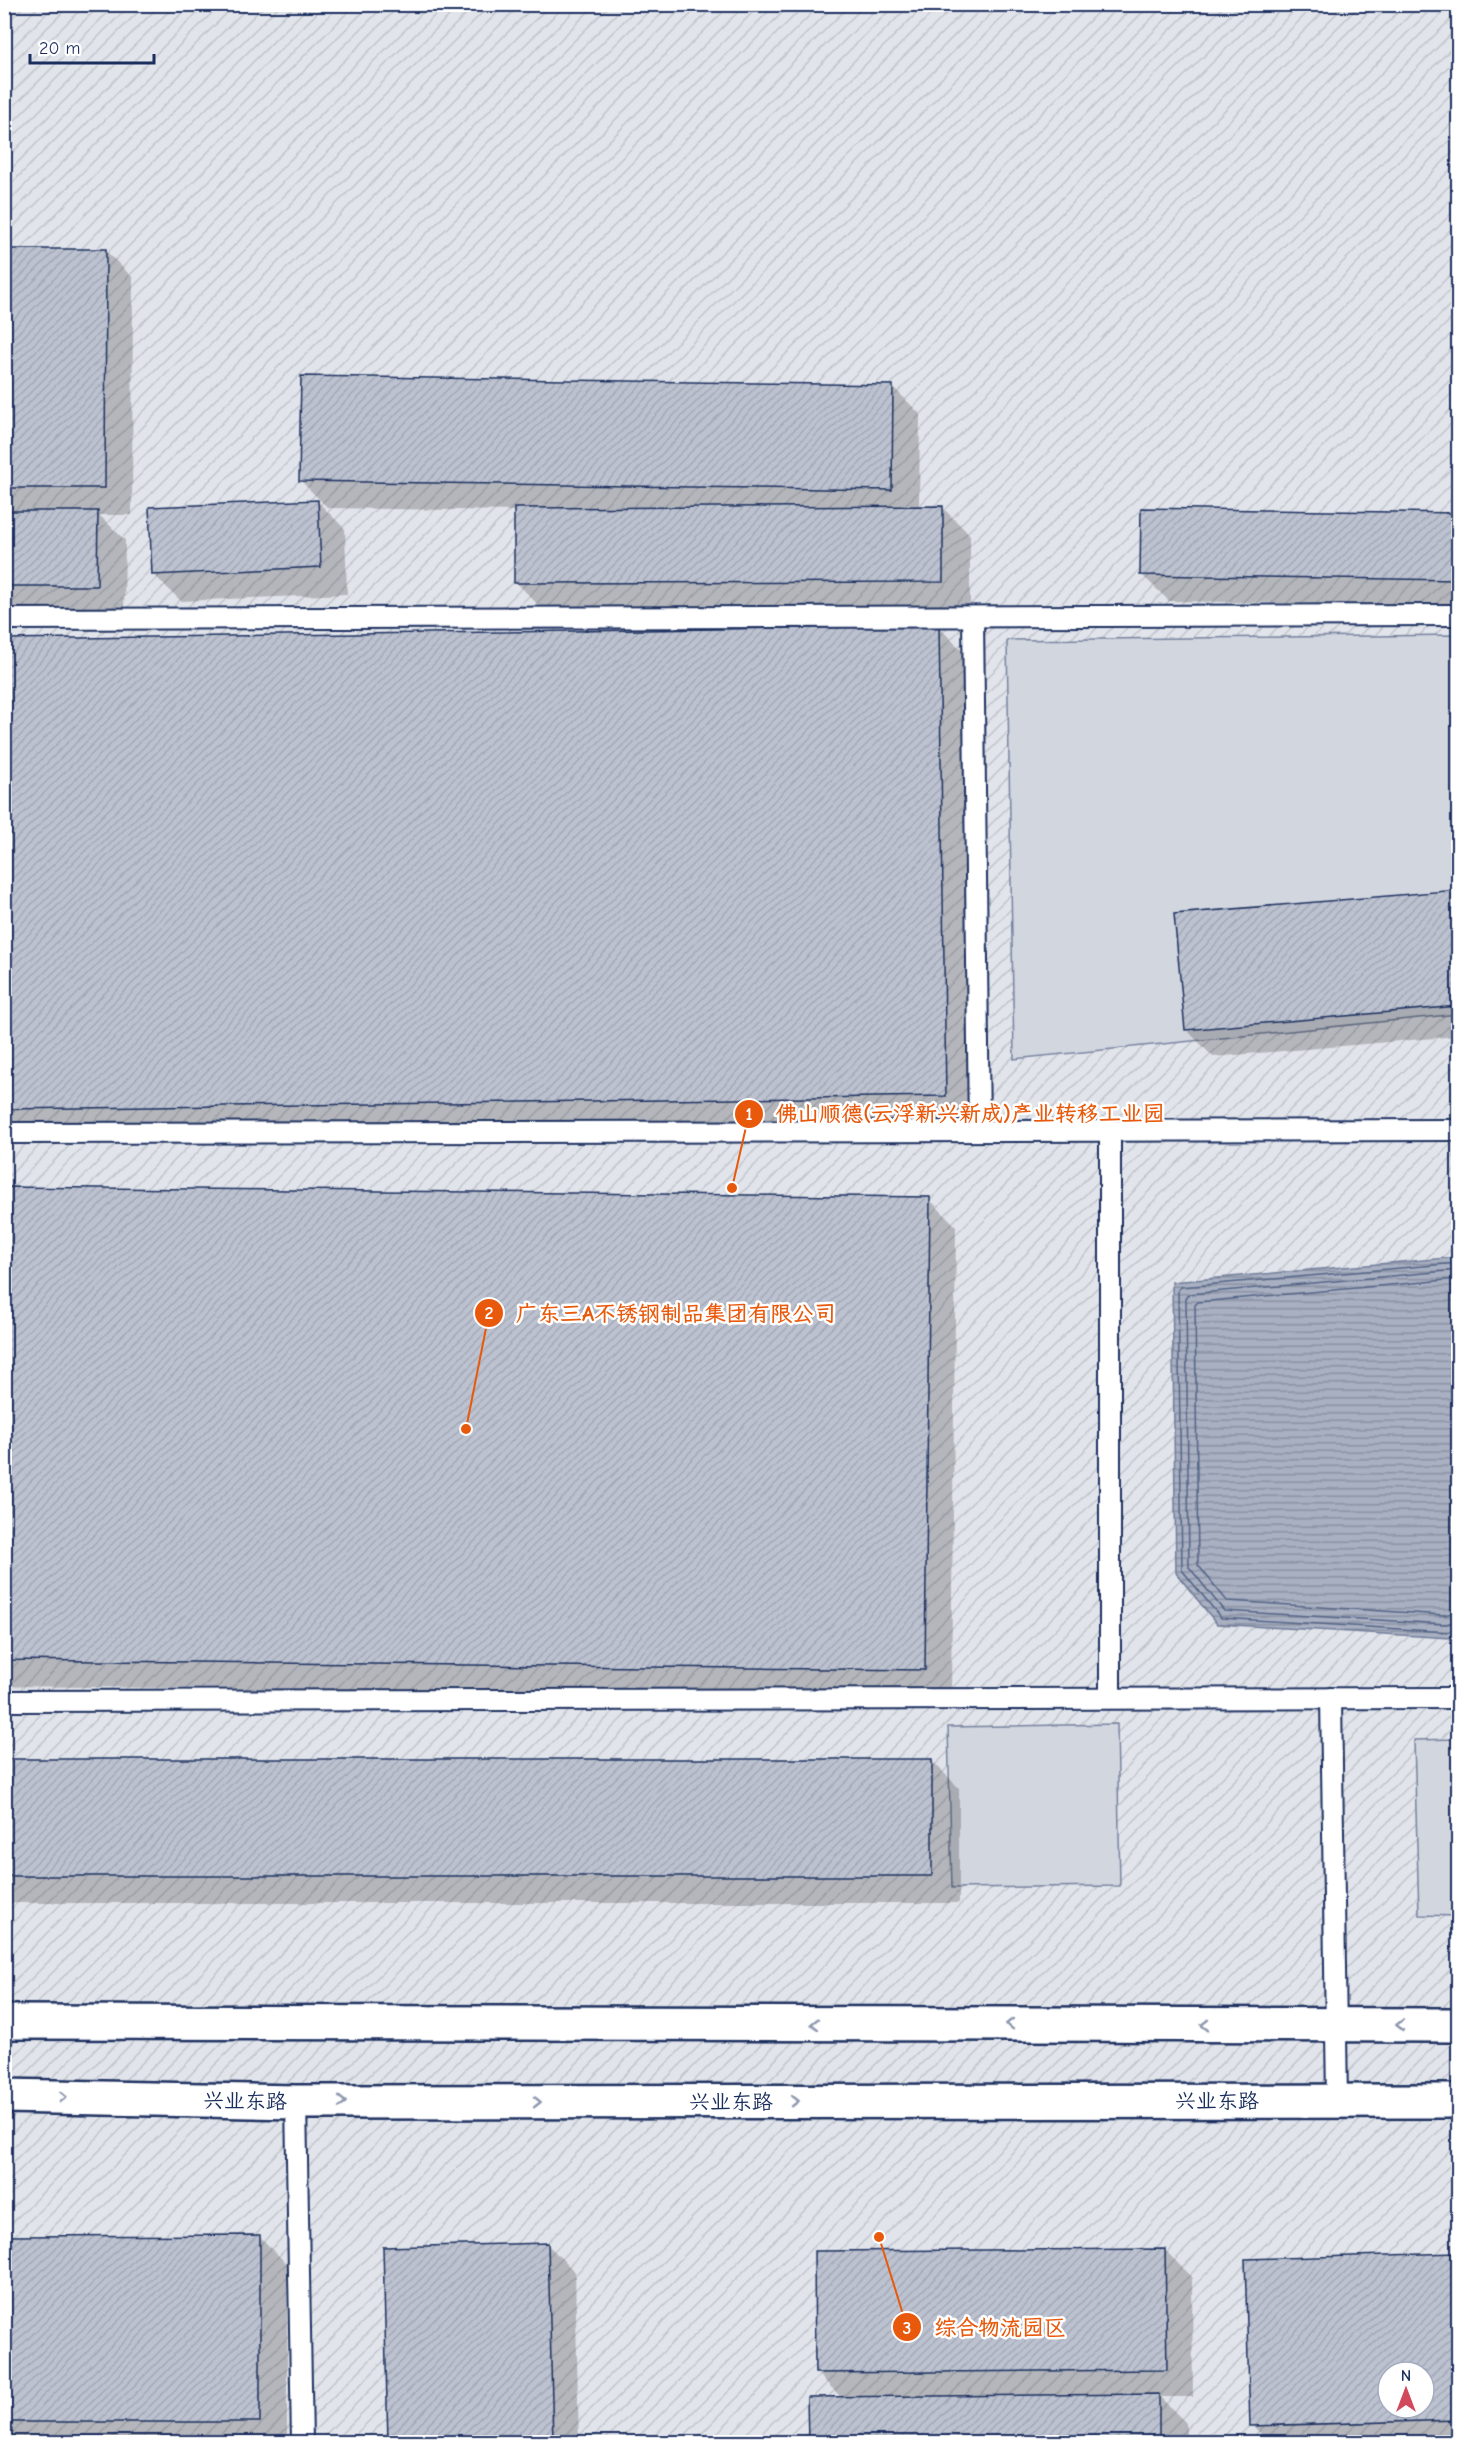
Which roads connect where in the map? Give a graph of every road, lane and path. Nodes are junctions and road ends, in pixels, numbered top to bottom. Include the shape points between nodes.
1 (1458, 615) edge
2 (973, 617) junction
3 (4, 619) edge
4 (1458, 1130) edge
5 (979, 1131) junction
6 (1110, 1131) junction
7 (4, 1133) edge
8 (1110, 1698) junction
9 (1331, 1698) junction
10 (1458, 1698) edge
11 (4, 1701) edge
12 (4, 2022) edge
13 (1336, 2025) junction
14 (1458, 2025) edge
15 (4, 2096) edge
16 (1337, 2100) junction
17 (1458, 2101) edge
18 (296, 2102) junction
19 (302, 2442) edge

1 - 2 lane
2 - 3 lane
2 - 5 lane
4 - 6 lane
5 - 6 lane
5 - 7 lane
6 - 8 lane
8 - 9 lane
8 - 11 lane
9 - 10 lane
9 - 13 lane
13 -> 12 street
14 -> 13 street
13 - 16 lane
15 -> 18 street, 兴业东路
16 - 17 street, 兴业东路
18 -> 16 street, 兴业东路
18 - 19 lane

